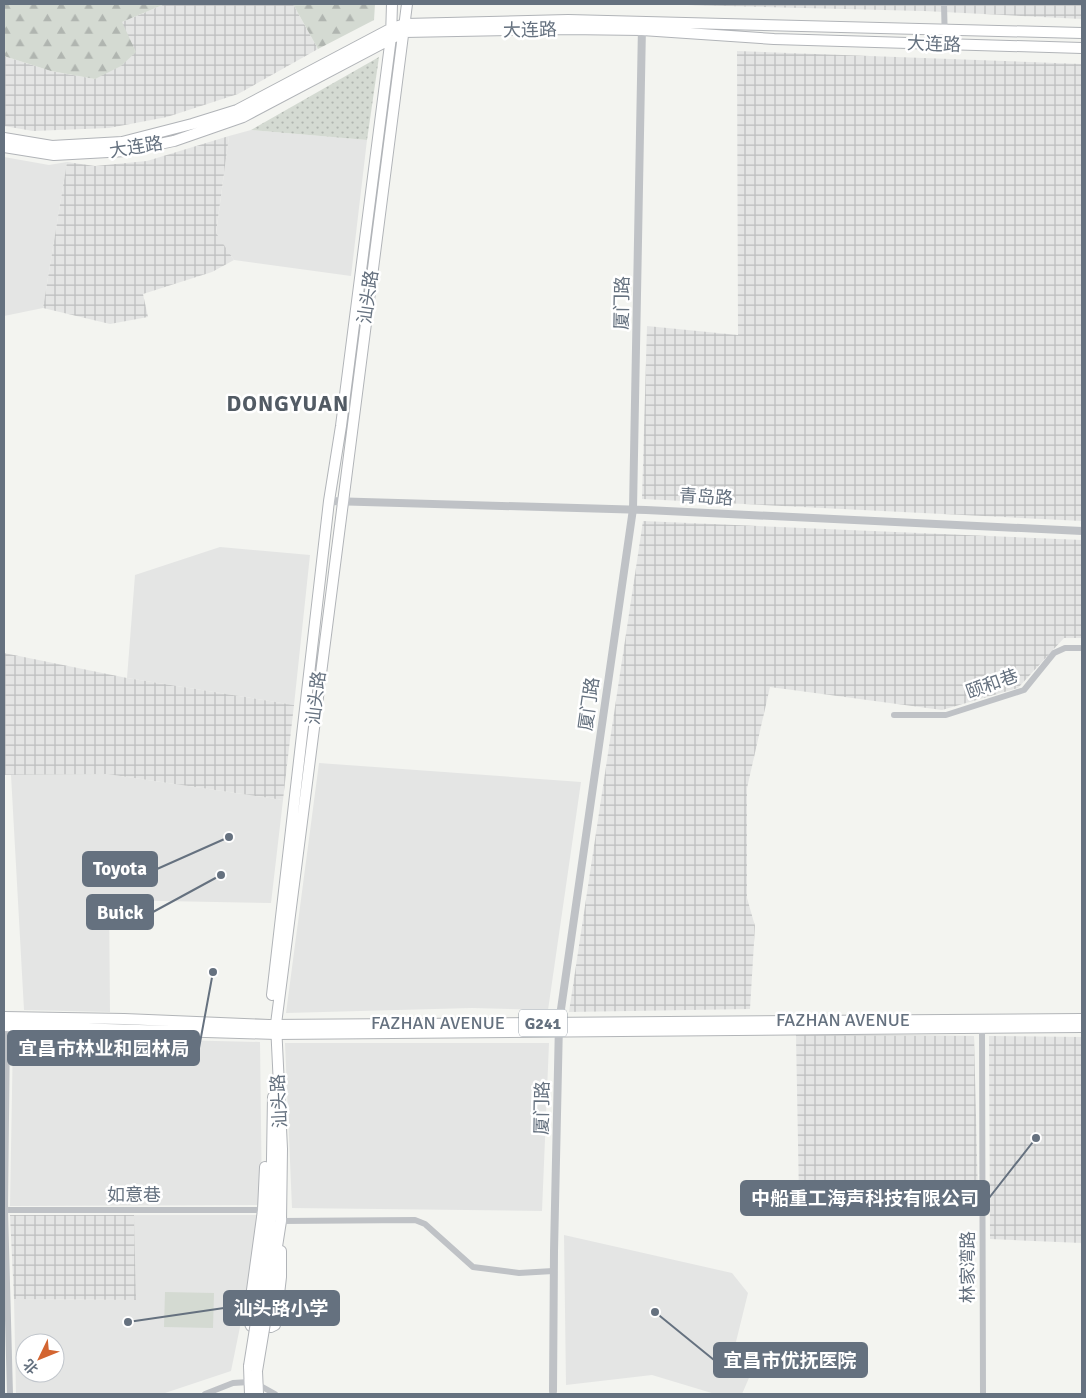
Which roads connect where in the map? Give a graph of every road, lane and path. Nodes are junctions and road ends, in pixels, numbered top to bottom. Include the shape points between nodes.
1 (392, 4) edge
2 (407, 4) edge
3 (944, 4) edge
4 (642, 26) junction
5 (404, 28) junction
6 (944, 29) junction
7 (391, 32) junction
8 (1082, 32) edge
9 (945, 44) junction
10 (1082, 48) edge
11 (4, 138) edge
12 (4, 146) edge
13 (329, 501) junction
14 (341, 502) junction
15 (633, 509) junction
16 (1082, 531) edge
17 (1082, 648) edge
18 (894, 715) dead end
19 (1082, 1019) edge
20 (5, 1023) edge
21 (983, 1024) junction
22 (559, 1027) junction
23 (1082, 1027) edge
24 (273, 1029) junction
25 (273, 1085) junction
26 (5, 1210) junction
27 (263, 1210) junction
28 (281, 1221) junction
29 (554, 1271) junction
30 (261, 1316) junction
31 (251, 1326) dead end
32 (271, 1327) dead end
33 (255, 1386) edge
34 (553, 1391) dead end
35 (10, 1394) edge
36 (205, 1394) edge
37 (250, 1394) edge
38 (275, 1394) edge
39 (983, 1394) edge

1 - 7 main road, 汕头路
2 - 5 main road, 汕头路
3 - 6 street
4 - 5 main road, 大连路
4 - 6 main road, 大连路
4 - 9 main road, 大连路 via 774,39
4 - 15 street, 厦门路
5 - 7 main road, 大连路
5 - 14 main road, 汕头路
6 - 8 main road, 大连路
6 - 9 street
7 - 11 main road, 大连路 via 237,110 192,124 122,142 52,146
7 - 12 main road, 大连路 via 243,117 174,141 126,151 54,155
7 - 13 main road, 汕头路
9 - 10 main road, 大连路
13 - 14 street, 青岛路
13 - 24 main road, 汕头路
14 - 15 street, 青岛路
14 - 24 main road, 汕头路
15 - 16 street, 青岛路
15 - 22 street, 厦门路
17 - 18 street, 颐和巷 via 1065,648 1054,653 1024,690 946,715
19 - 21 main road, FAZHAN AVENUE / G241
20 - 24 main road, FAZHAN AVENUE / G241
20 - 26 street
21 - 22 main road, FAZHAN AVENUE / G241
21 - 23 main road, FAZHAN AVENUE / G241
21 - 39 street, 林家湾路
22 - 24 main road, FAZHAN AVENUE / G241
22 - 29 street, 厦门路
24 - 25 main road, 汕头路
24 - 28 main road, 汕头路 via 282,1149
25 - 27 main road via 266,1107
25 - 30 main road, 汕头路 via 271,1220
26 - 27 street, 如意巷
26 - 35 street
27 - 31 main road via 248,1319
28 - 29 street via 416,1220 425,1224 473,1267 519,1273
28 - 30 main road, 汕头路
28 - 32 main road via 281,1277 275,1325
29 - 34 street, 厦门路
30 - 33 main road, 汕头路, bridge via 253,1369
33 - 36 street via 233,1383
33 - 37 main road, 汕头路
33 - 38 street

